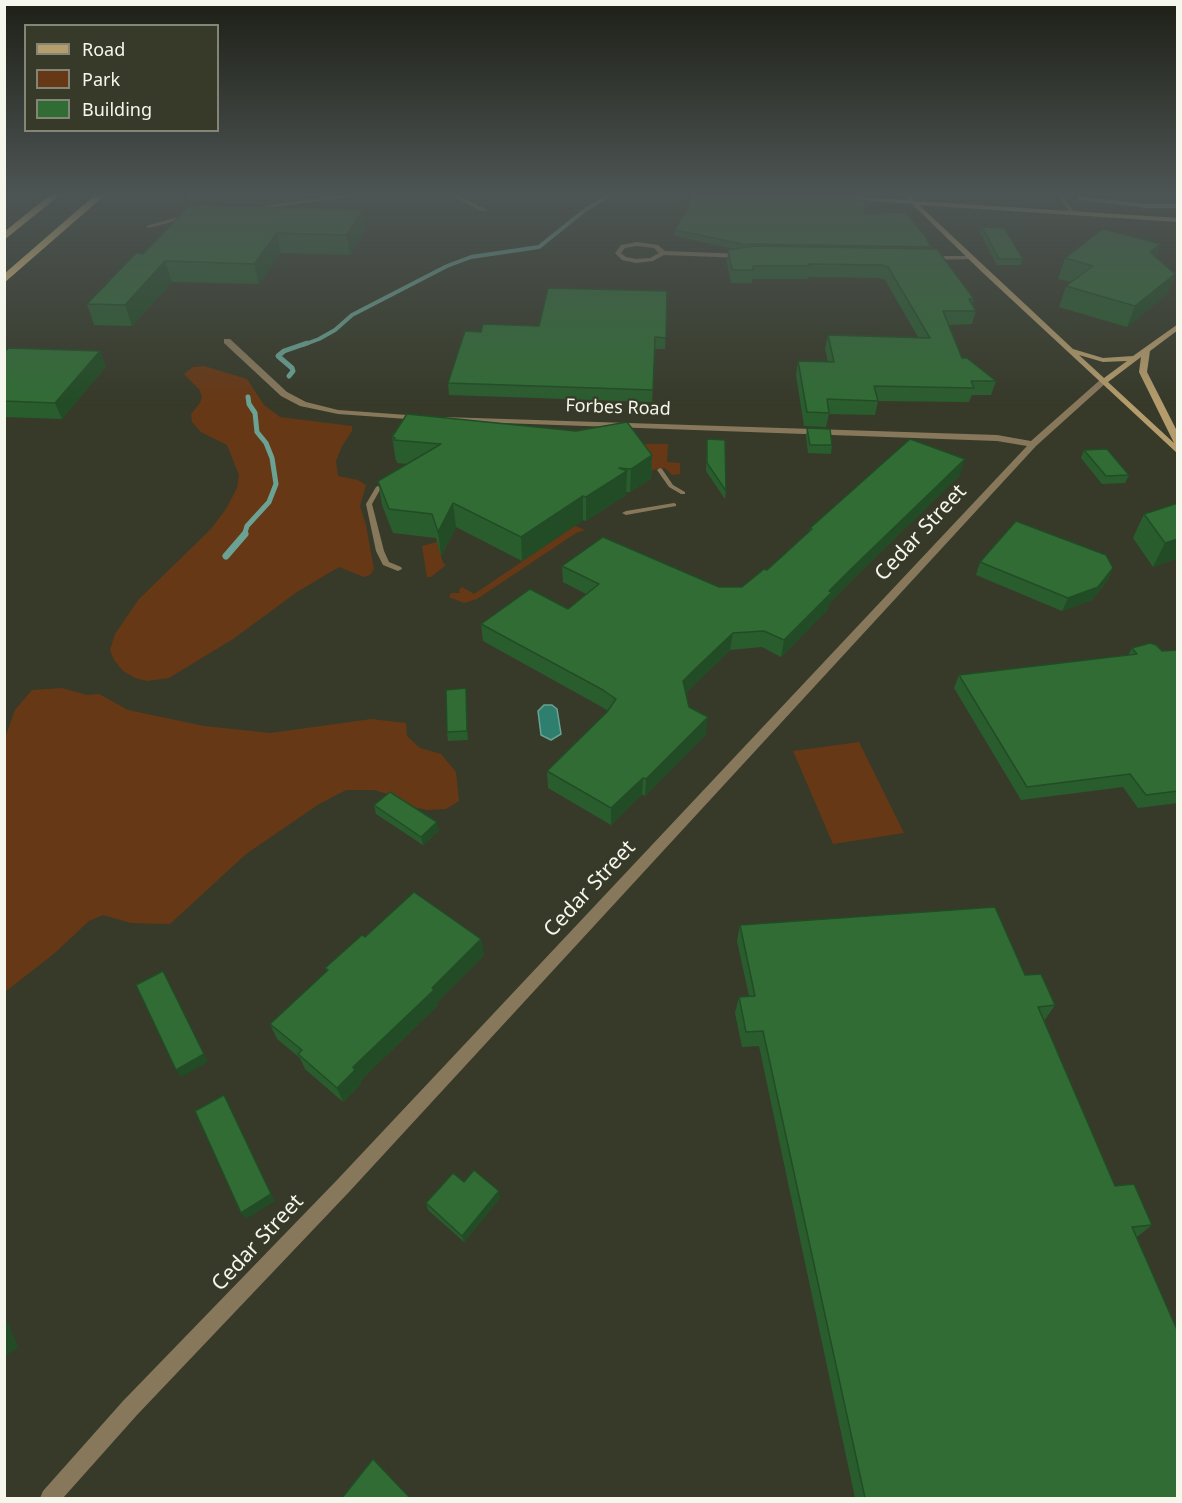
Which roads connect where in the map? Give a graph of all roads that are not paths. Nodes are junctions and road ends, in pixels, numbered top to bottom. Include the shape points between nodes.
1 (21, 265) edge
2 (978, 265) edge
3 (4, 280) edge
4 (1178, 326) edge
5 (227, 341) dead end
6 (1069, 348) junction
7 (1146, 349) junction
8 (1137, 357) junction
9 (1103, 382) junction
10 (1178, 443) edge
11 (1033, 444) junction
12 (1178, 452) edge
13 (660, 470) dead end
14 (378, 488) edge
15 (683, 493) dead end
16 (674, 505) dead end
17 (626, 513) dead end
18 (398, 569) dead end
19 (50, 1498) edge

1 - 3 highway
2 - 6 main road
4 - 7 main road, Cedar Street
5 - 11 street, Forbes Road via 290,398 338,412 997,438
6 - 8 main road via 1104,360
6 - 9 main road
7 - 8 main road, Cedar Street
7 - 10 main road via 1143,372 1149,390
8 - 9 main road, Cedar Street
9 - 11 street, Cedar Street
9 - 12 main road
11 - 19 street, Cedar Street
13 - 15 lane via 671,486
14 - 18 lane via 369,504 380,550 386,563
16 - 17 lane

